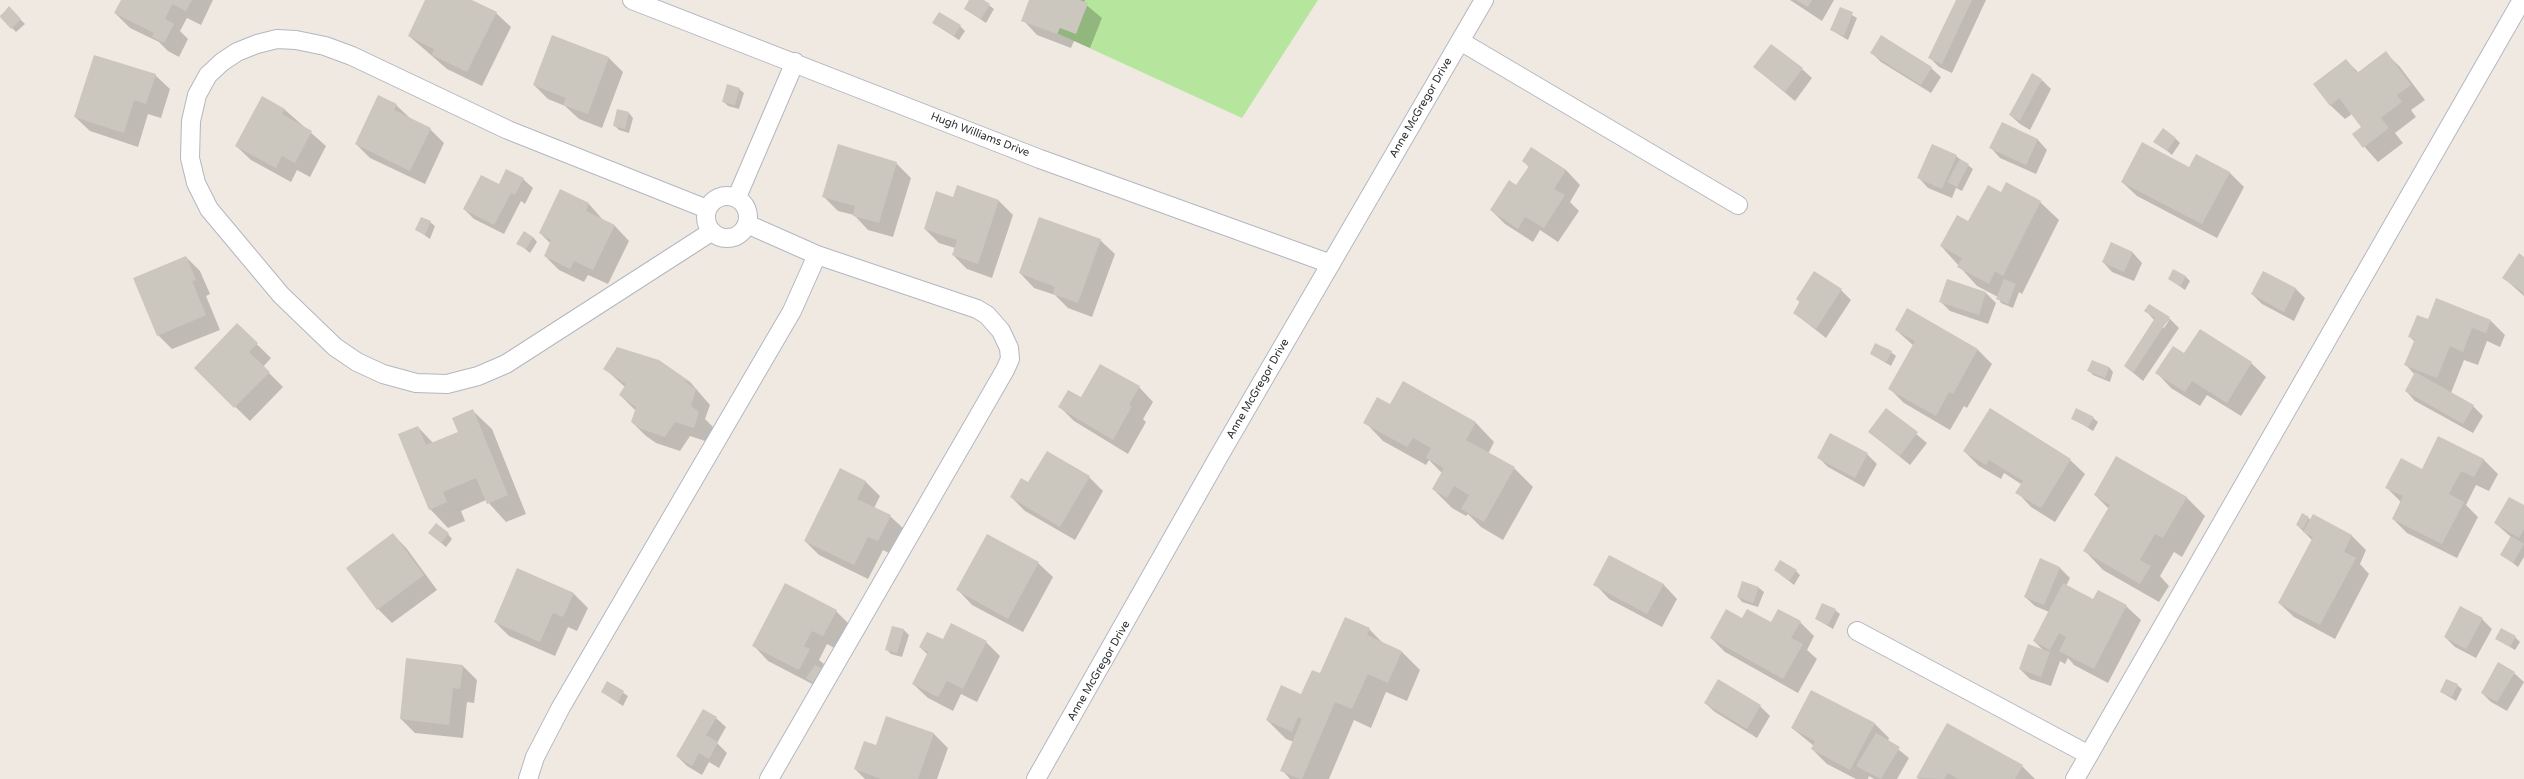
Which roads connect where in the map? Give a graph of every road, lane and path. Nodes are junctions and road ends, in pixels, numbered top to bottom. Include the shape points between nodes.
1 (632, 0) edge
2 (1484, 0) edge
3 (2522, 0) edge
4 (1460, 41) junction
5 (795, 62) junction
6 (737, 197) junction
7 (1738, 205) dead end
8 (706, 209) junction
9 (747, 224) junction
10 (711, 232) junction
11 (817, 255) junction
12 (1331, 264) junction
13 (1857, 631) dead end
14 (2090, 754) junction
15 (528, 779) edge
16 (769, 779) edge
17 (1036, 779) edge
18 (2075, 779) edge

1 - 5 street, Hugh Williams Drive
2 - 4 street, Anne McGregor Drive
3 - 14 street
4 - 7 street
4 - 12 street, Anne McGregor Drive
5 - 6 street
5 - 12 street, Hugh Williams Drive via 1040,159
6 - 8 street via 722,195
6 - 9 street via 744,204 748,214
8 - 10 street via 706,224
8 - 10 street via 508,130 352,56 302,41 277,39 257,44 237,52 222,62 208,75 197,95 191,121 190,158 196,183 209,209 281,295 335,347 357,362 383,374 416,383 447,384 478,376 506,364
9 - 10 street via 742,232 734,237 726,238
9 - 11 street
11 - 15 street via 792,311 561,707 535,757
11 - 16 street via 978,309 1001,331 1009,348 1010,359
12 - 17 street, Anne McGregor Drive
13 - 14 street
14 - 18 street

